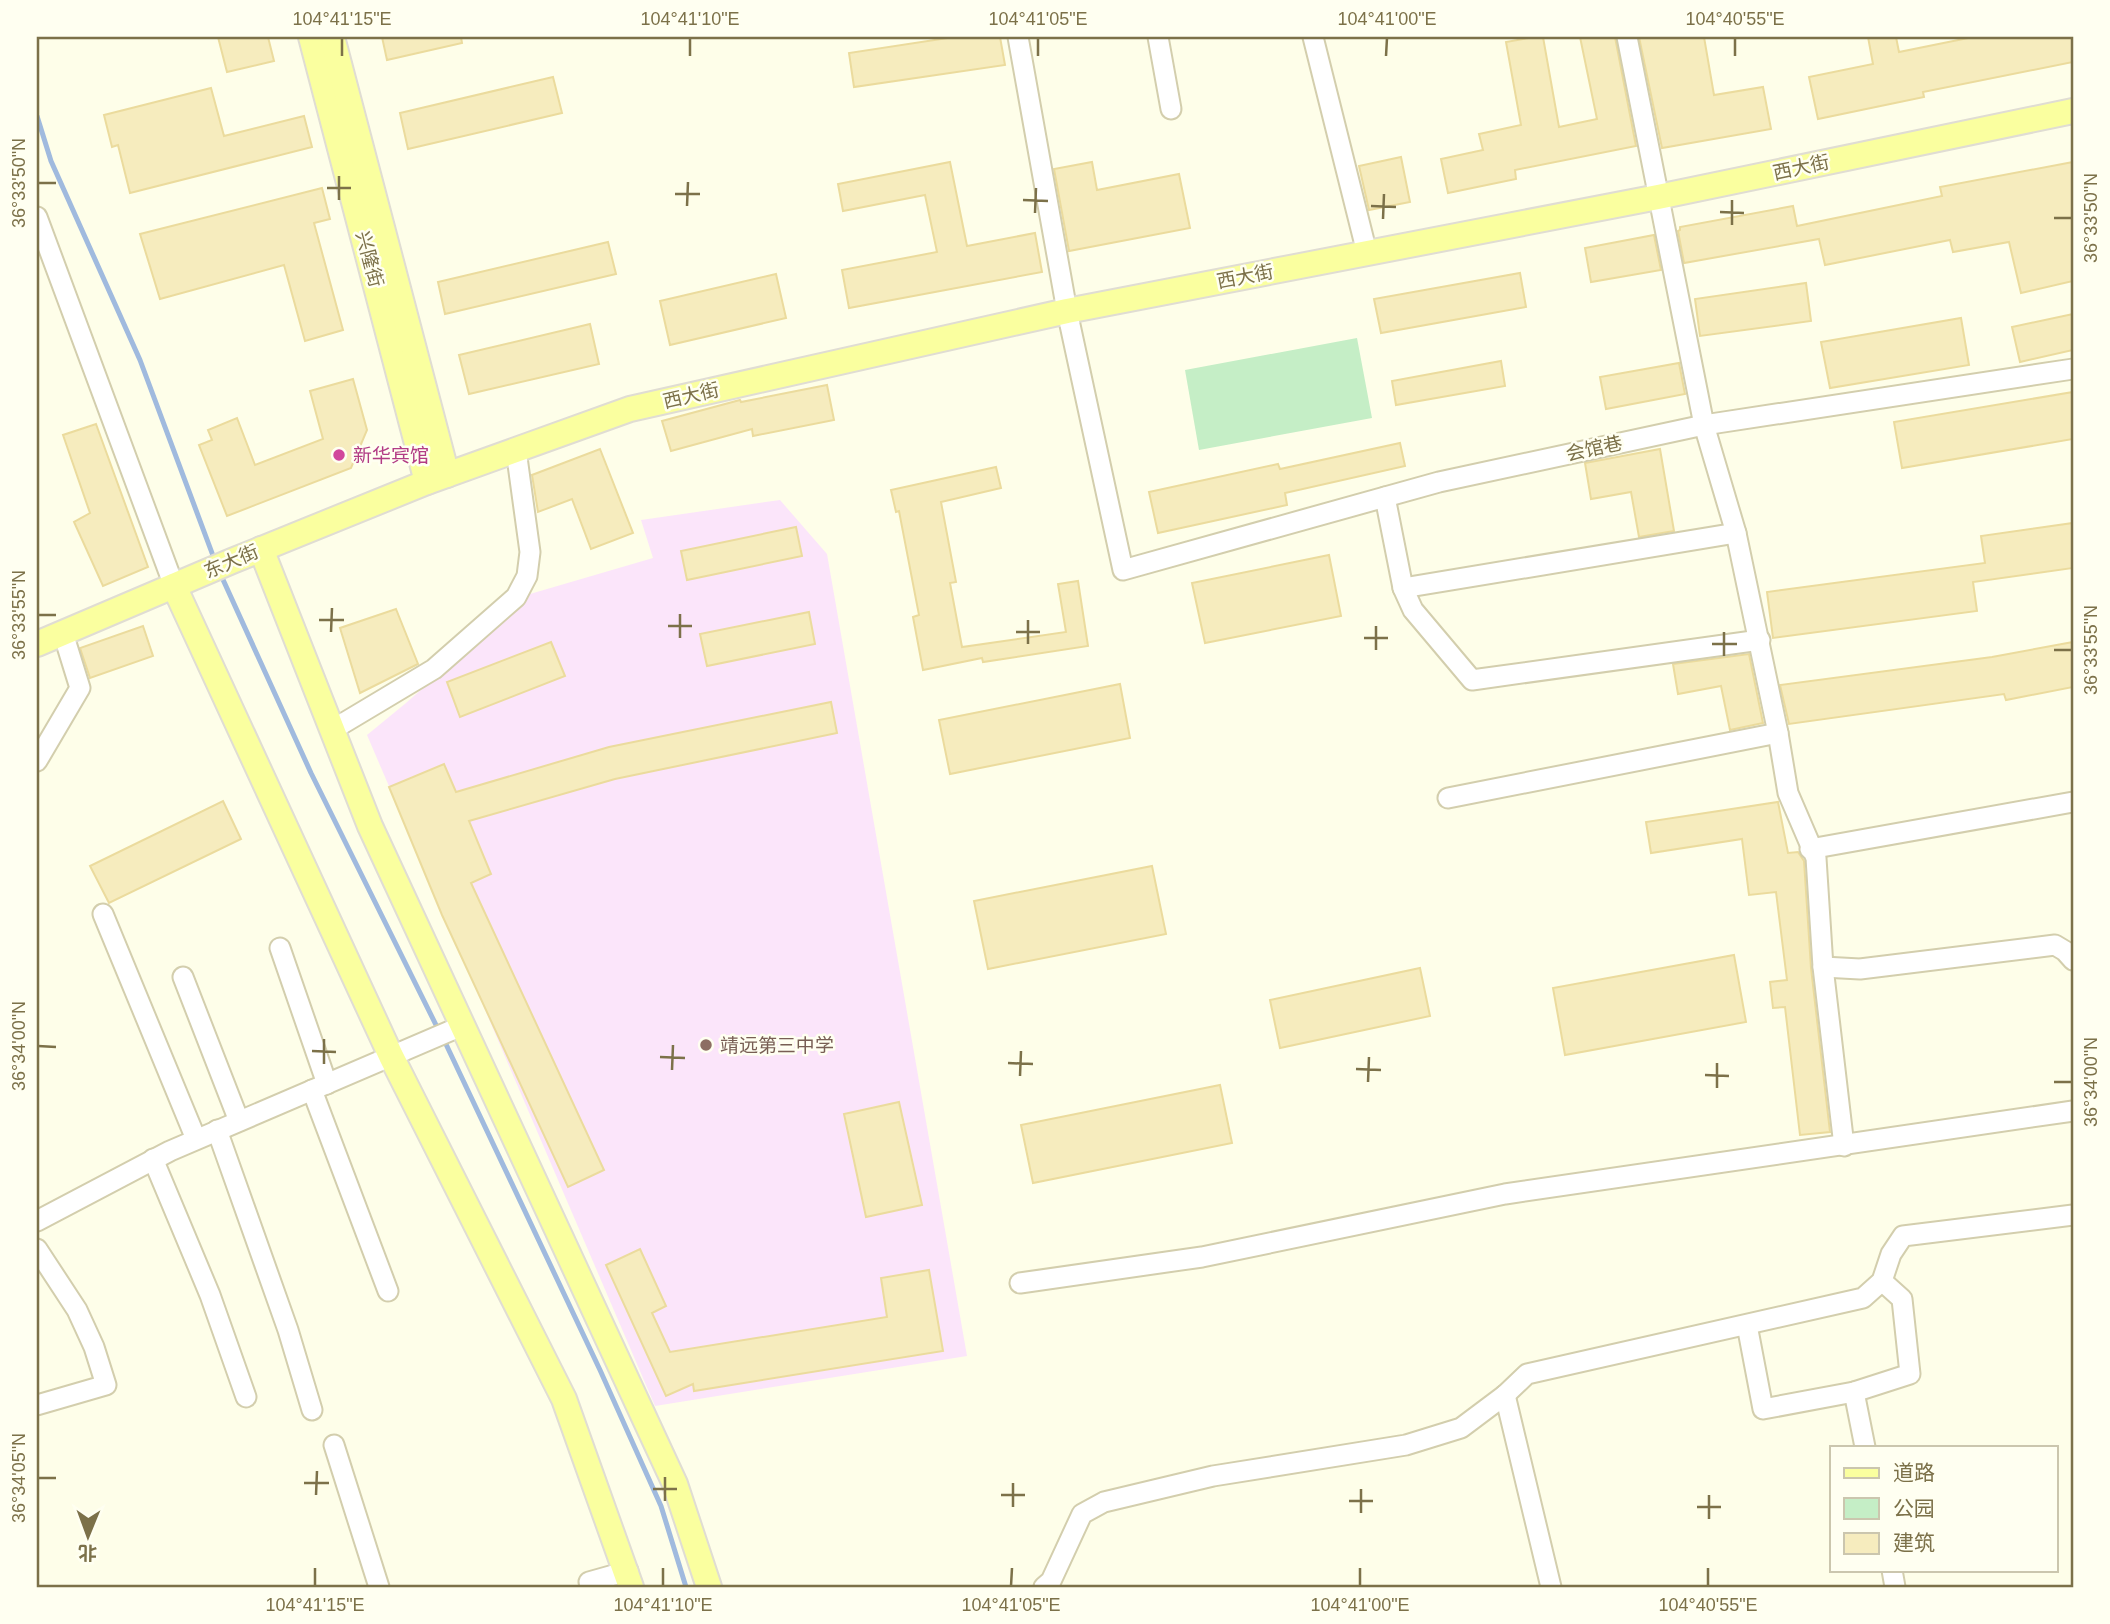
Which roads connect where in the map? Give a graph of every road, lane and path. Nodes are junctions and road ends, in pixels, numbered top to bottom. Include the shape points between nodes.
1 (311, 37) edge
2 (332, 37) edge
3 (1018, 37) edge
4 (1158, 37) edge
5 (1313, 37) edge
6 (1626, 37) edge
7 (1171, 109) dead end
8 (2073, 111) edge
9 (1658, 197) junction
10 (37, 217) edge
11 (1367, 253) junction
12 (1067, 311) junction
13 (2073, 369) edge
14 (1704, 425) junction
15 (516, 450) junction
16 (437, 478) junction
17 (1385, 497) junction
18 (1736, 533) junction
19 (261, 549) junction
20 (174, 586) junction
21 (1403, 588) junction
22 (63, 633) junction
23 (1760, 640) junction
24 (37, 644) edge
25 (332, 730) junction
26 (1779, 733) junction
27 (37, 761) edge
28 (1448, 798) dead end
29 (2073, 802) edge
30 (1810, 849) junction
31 (103, 914) dead end
32 (280, 948) dead end
33 (2073, 960) edge
34 (1823, 967) junction
35 (183, 978) dead end
36 (459, 1028) junction
37 (391, 1056) junction
38 (319, 1087) junction
39 (2073, 1111) edge
40 (239, 1121) junction
41 (217, 1130) junction
42 (196, 1139) junction
43 (1844, 1146) junction
44 (153, 1159) junction
45 (2073, 1215) edge
46 (37, 1221) edge
47 (37, 1249) edge
48 (1882, 1281) junction
49 (1020, 1283) dead end
50 (388, 1291) dead end
51 (1747, 1325) junction
52 (1853, 1392) junction
53 (1505, 1395) junction
54 (246, 1397) dead end
55 (37, 1405) edge
56 (312, 1410) dead end
57 (334, 1446) dead end
58 (1865, 1446) edge
59 (629, 1579) edge
60 (589, 1582) dead end
61 (379, 1587) edge
62 (709, 1587) edge
63 (1044, 1587) edge
64 (1551, 1587) edge

1 - 16 main road, 兴隆街
2 - 16 main road, 兴隆街
3 - 12 street
4 - 7 street
5 - 11 street
6 - 9 street
8 - 9 main road, 西大街
9 - 11 main road, 西大街
9 - 14 street
10 - 20 street
11 - 12 main road, 西大街
12 - 15 main road, 西大街 via 630,409
12 - 17 street, 会馆巷 via 1123,570
13 - 14 street, 会馆巷
14 - 17 street, 会馆巷
14 - 18 street
15 - 16 main road, 西大街
15 - 25 street via 530,552 527,576 516,597 434,668
16 - 19 main road, 东大街
17 - 21 street
18 - 21 street
18 - 23 street
19 - 20 main road, 东大街
19 - 25 main road
20 - 22 main road, 东大街
20 - 37 main road
21 - 23 street via 1413,610 1472,680
22 - 24 main road, 东大街
22 - 27 street via 79,688
23 - 26 street
25 - 36 main road
26 - 28 street
26 - 30 street via 1788,793
29 - 30 street
30 - 34 street via 1816,858
31 - 42 street
32 - 38 street
33 - 34 street via 2055,945 1860,968
34 - 43 street
35 - 40 street
36 - 37 street
36 - 62 main road via 675,1484
37 - 38 street
37 - 59 main road via 564,1399
38 - 40 street
38 - 50 street
39 - 43 street
40 - 41 street
41 - 42 street
41 - 56 street
42 - 44 street
43 - 49 street via 1505,1194 1202,1257
44 - 46 street
44 - 54 street via 210,1295
45 - 48 street via 1903,1236
47 - 55 street via 77,1310 106,1385
48 - 51 street via 1863,1298
48 - 52 street via 1902,1299 1910,1374
51 - 52 street via 1763,1409
51 - 53 street via 1527,1374
52 - 58 street
53 - 63 street via 1461,1427 1406,1446 1213,1476 1104,1502 1082,1514
53 - 64 street
57 - 61 street
59 - 60 street

